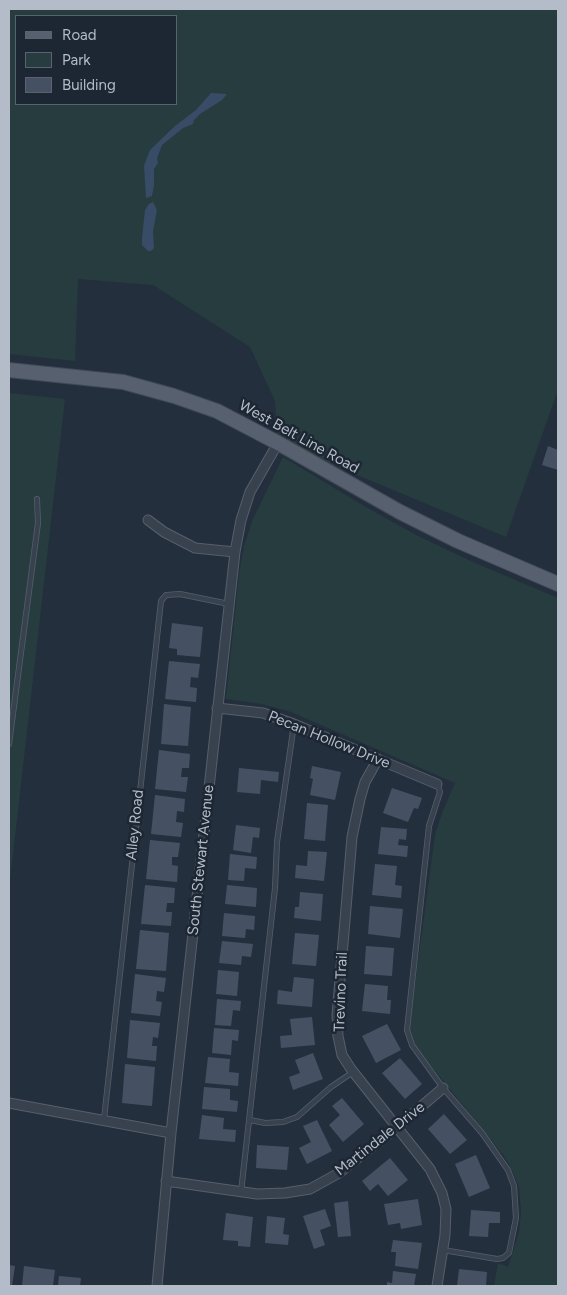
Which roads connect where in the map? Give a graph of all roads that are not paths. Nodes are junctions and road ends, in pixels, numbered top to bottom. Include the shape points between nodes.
1 (9, 370) edge
2 (278, 442) junction
3 (37, 499) dead end
4 (148, 520) dead end
5 (235, 552) junction
6 (558, 584) edge
7 (228, 604) junction
8 (217, 708) junction
9 (294, 724) junction
10 (9, 744) edge
11 (378, 759) junction
12 (437, 784) joint
13 (353, 1072) junction
14 (443, 1088) junction
15 (9, 1102) edge
16 (104, 1120) junction
17 (250, 1120) junction
18 (397, 1127) junction
19 (171, 1133) junction
20 (166, 1181) junction
21 (242, 1192) junction
22 (443, 1250) junction
23 (156, 1286) edge
24 (436, 1286) edge

1 - 2 main road, West Belt Line Road via 123,382 217,411
2 - 5 street, South Stewart Avenue via 250,492
2 - 6 main road, West Belt Line Road via 458,541
3 - 10 lane via 38,524
4 - 5 street via 195,548
5 - 7 street, South Stewart Avenue
7 - 8 street, South Stewart Avenue
7 - 16 lane, Alley Road via 180,594 166,595 161,601
8 - 9 street, Pecan Hollow Drive via 263,713
8 - 19 street, South Stewart Avenue
9 - 11 street, Pecan Hollow Drive
9 - 17 lane via 277,842 276,888
11 - 12 street, Pecan Hollow Drive
11 - 13 street, Trevino Trail via 365,782 352,837 343,932 338,1036 342,1055
12 - 14 lane via 440,792 427,842 407,1030 412,1044
13 - 17 lane via 297,1117 284,1122
13 - 18 street, Trevino Trail
14 - 18 street, Martindale Drive
14 - 22 lane via 482,1133 508,1170 514,1186 516,1218 509,1253 503,1258
15 - 16 street
16 - 19 street
17 - 21 lane
18 - 21 street, Martindale Drive via 340,1173 310,1189 285,1193
18 - 22 street, Trevino Trail via 430,1169 442,1193 446,1209
19 - 20 street, South Stewart Avenue
20 - 21 street, Martindale Drive
20 - 23 street, South Stewart Avenue
22 - 24 street, Trevino Trail

